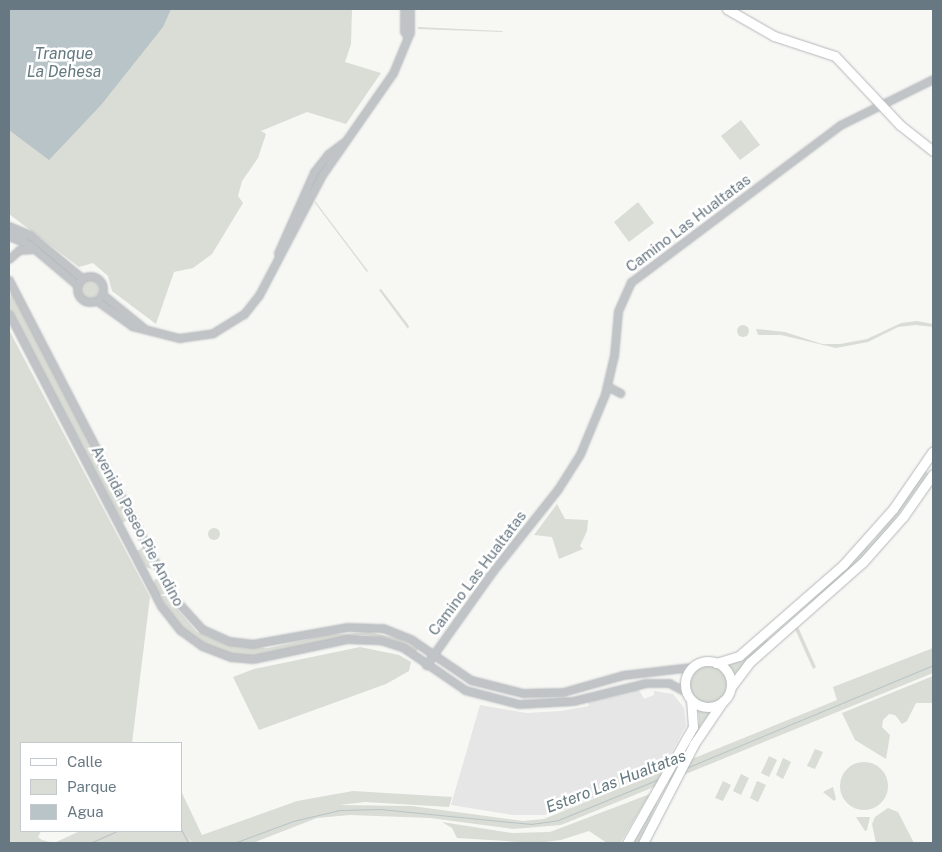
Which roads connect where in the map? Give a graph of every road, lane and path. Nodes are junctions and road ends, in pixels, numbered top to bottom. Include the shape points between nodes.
1 (404, 9) edge
2 (410, 9) edge
3 (727, 9) edge
4 (407, 36) junction
5 (933, 79) edge
6 (879, 104) junction
7 (933, 151) edge
8 (9, 226) edge
9 (9, 236) edge
10 (34, 249) junction
11 (9, 259) edge
12 (82, 278) junction
13 (9, 280) edge
14 (77, 285) junction
15 (102, 294) junction
16 (97, 301) junction
17 (9, 314) edge
18 (145, 330) junction
19 (607, 386) junction
20 (620, 393) dead end
21 (933, 451) edge
22 (928, 460) junction
23 (933, 473) edge
24 (174, 598) junction
25 (157, 599) junction
26 (792, 611) junction
27 (791, 627) junction
28 (433, 656) junction
29 (716, 663) junction
30 (426, 665) junction
31 (692, 667) junction
32 (731, 687) junction
33 (689, 696) junction
34 (723, 701) junction
35 (627, 843) edge
36 (643, 843) edge

1 - 4 street
2 - 4 street via 410,32
3 - 6 main road via 779,38 835,56
4 - 18 street via 389,81 346,140 325,158 311,178 286,230 276,261 254,302 225,328 208,335 186,338
5 - 6 street, Camino Las Hualtatas
6 - 7 main road
6 - 19 street, Camino Las Hualtatas via 840,124 634,278 619,304
8 - 12 street via 30,235
9 - 10 street
10 - 11 street via 22,249
10 - 14 street
12 - 14 street
12 - 15 street via 92,276 98,279
13 - 24 street, Avenida Paseo Pie Andino
14 - 16 street via 81,300
15 - 16 street
15 - 18 street
16 - 18 street via 127,323
17 - 25 street, Avenida Paseo Pie Andino
19 - 20 street
19 - 28 street, Camino Las Hualtatas via 594,426 567,477 492,572
21 - 22 main road
22 - 23 main road
22 - 26 main road via 869,539
23 - 27 main road via 873,552
24 - 25 street via 164,594
24 - 28 street, Avenida Paseo Pie Andino via 202,629 233,642 261,644 339,628 367,626 403,635
25 - 30 street, Avenida Paseo Pie Andino via 188,637 230,656 264,658 363,638 398,646
26 - 27 main road
26 - 29 main road via 739,656
27 - 32 main road via 750,662
28 - 30 street, Camino Las Hualtatas
28 - 31 street, Avenida Paseo Pie Andino via 478,683 530,694 570,691 629,674
29 - 31 main road via 705,661
29 - 32 main road via 728,672
30 - 33 street, Avenida Paseo Pie Andino via 466,690 519,704 573,701 646,683 669,684
31 - 33 main road via 685,679
32 - 34 main road
33 - 34 main road via 707,707
33 - 35 main road via 694,724
34 - 36 main road via 670,787

